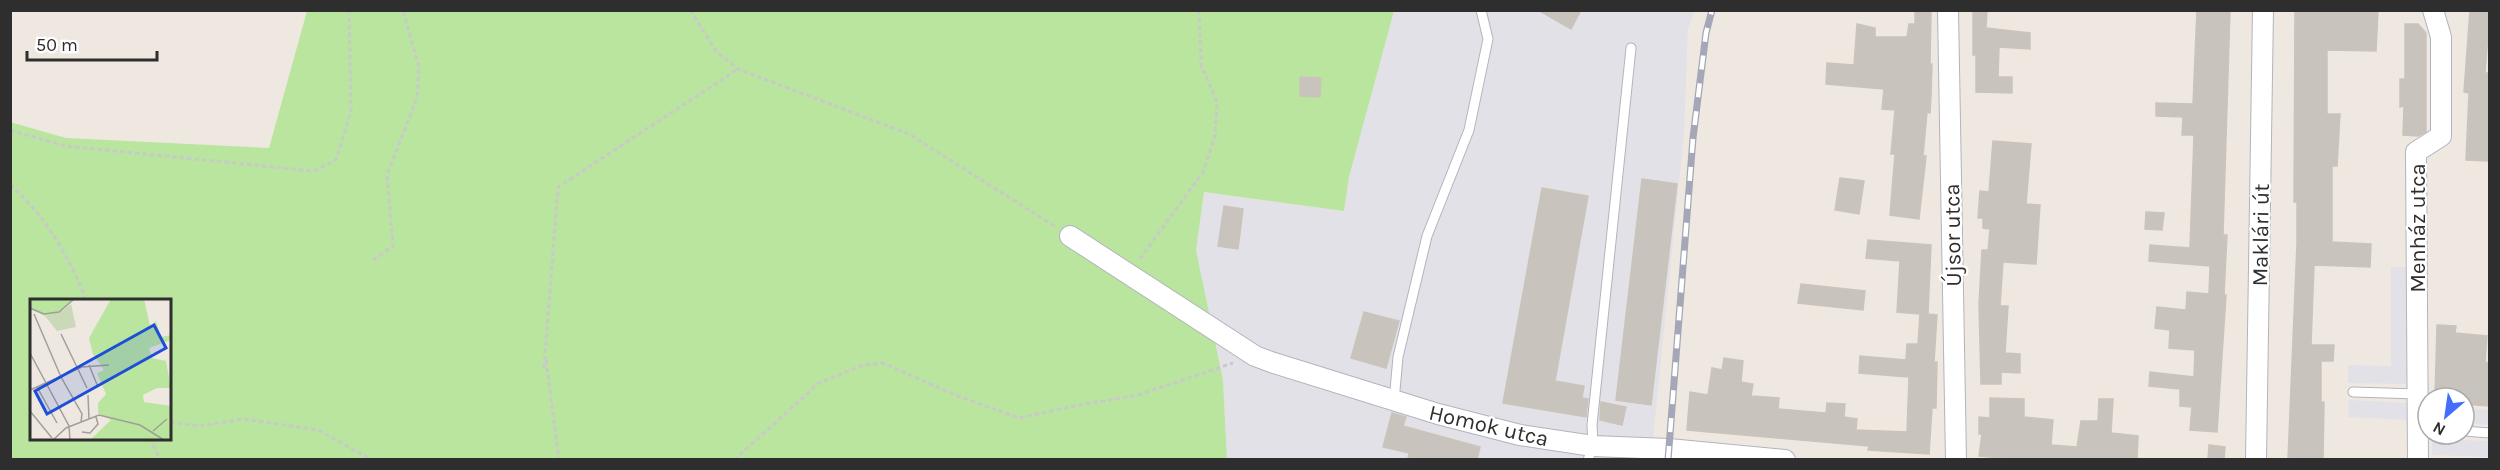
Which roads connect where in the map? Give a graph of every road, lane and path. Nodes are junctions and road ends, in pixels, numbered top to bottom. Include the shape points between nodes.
1 (349, 10) edge
2 (403, 10) edge
3 (690, 10) edge
4 (1199, 10) edge
5 (1481, 10) edge
6 (1948, 10) edge
7 (2263, 10) edge
8 (2433, 10) edge
9 (1631, 48) dead end
10 (738, 69) junction
11 (10, 130) edge
12 (10, 185) edge
13 (1070, 236) joint
14 (373, 260) dead end
15 (1129, 275) junction
16 (86, 299) edge
17 (545, 352) junction
18 (1263, 359) junction
19 (544, 368) dead end
20 (2418, 386) edge
21 (2353, 392) dead end
22 (2416, 394) edge
23 (1395, 401) junction
24 (171, 422) edge
25 (151, 440) edge
26 (1591, 453) edge
27 (160, 459) edge
28 (372, 459) edge
29 (559, 459) edge
30 (734, 459) edge
31 (1785, 459) edge
32 (1956, 459) edge
33 (2256, 459) edge

1 - 11 path via 351,111 336,160 314,171 66,146
2 - 14 path via 419,68 417,98 387,176 393,246
3 - 10 path via 716,51
4 - 15 path via 1201,65 1216,102 1215,136 1203,172
5 - 23 lane via 1488,39 1469,130 1426,236 1398,357
6 - 32 street, Újsor utca
7 - 33 street, Maklári út
8 - 20 street, Menház utca via 2442,37 2441,136 2416,152
9 - 26 lane
10 - 13 path via 909,134
10 - 17 path via 558,187
12 - 16 path via 25,197 53,234
13 - 15 street, Homok utca
15 - 18 street, Homok utca
17 - 19 path
17 - 29 path
18 - 23 street, Homok utca
18 - 30 path via 1138,396 1019,418 883,363 863,365 819,383
21 - 22 lane
23 - 26 street, Homok utca
24 - 28 path via 198,426 244,419 318,430
25 - 27 path
26 - 31 street, Homok utca via 1669,450

